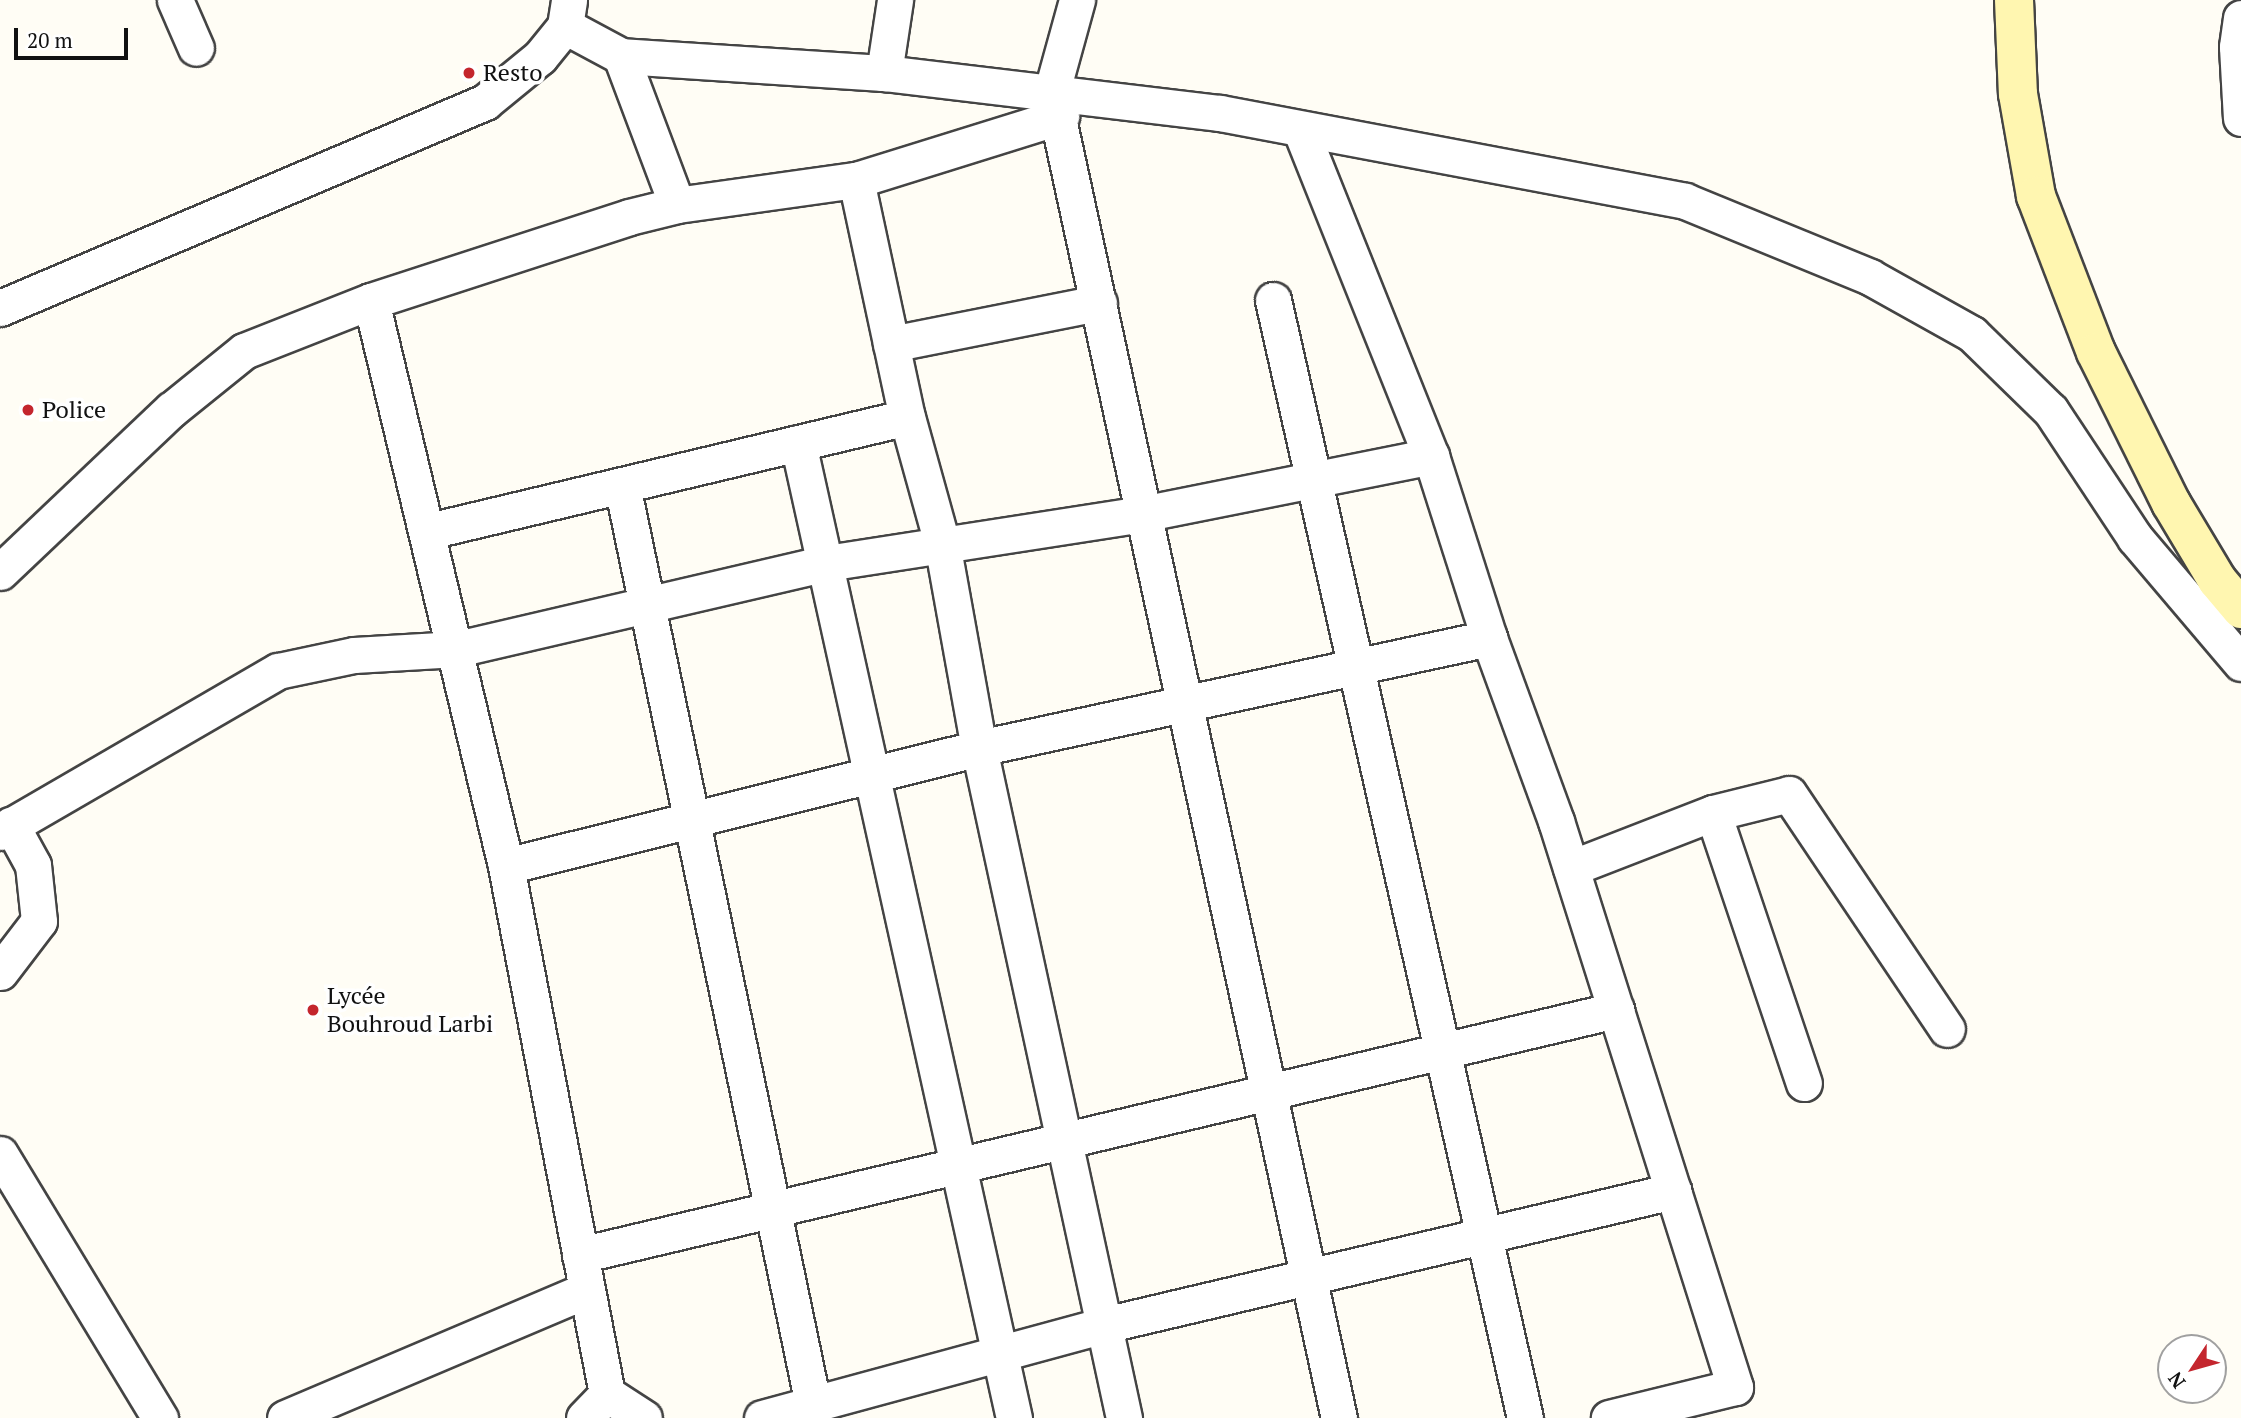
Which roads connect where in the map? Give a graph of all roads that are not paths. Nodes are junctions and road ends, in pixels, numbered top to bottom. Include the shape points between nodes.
1 (174, 0) edge
2 (895, 0) edge
3 (1077, 0) edge
4 (2014, 0) edge
5 (567, 13) edge
6 (2241, 18) edge
7 (196, 48) dead end
8 (621, 56) junction
9 (884, 74) junction
10 (1057, 104) junction
11 (2241, 118) edge
12 (1301, 131) junction
13 (856, 180) junction
14 (677, 205) junction
15 (1273, 300) dead end
16 (371, 301) junction
17 (1099, 303) junction
18 (0, 308) edge
19 (891, 344) junction
20 (907, 417) junction
21 (798, 443) junction
22 (1431, 456) junction
23 (1311, 478) junction
24 (622, 485) junction
25 (1142, 514) junction
26 (429, 531) junction
27 (942, 543) junction
28 (826, 563) junction
29 (0, 572) edge
30 (649, 608) junction
31 (2241, 609) edge
32 (1489, 638) junction
33 (457, 649) junction
34 (2241, 663) edge
35 (1355, 669) junction
36 (1184, 705) junction
37 (979, 748) junction
38 (872, 775) junction
39 (1713, 813) junction
40 (691, 820) junction
41 (6, 828) edge
42 (506, 866) junction
43 (1571, 868) junction
44 (0, 972) edge
45 (1616, 1010) junction
46 (1947, 1028) dead end
47 (1442, 1052) junction
48 (1804, 1083) dead end
49 (1269, 1093) junction
50 (1065, 1143) junction
51 (0, 1154) edge
52 (959, 1167) junction
53 (1673, 1191) junction
54 (773, 1210) junction
55 (1483, 1236) junction
56 (580, 1255) junction
57 (1308, 1277) junction
58 (587, 1290) junction
59 (1104, 1325) junction
60 (1000, 1353) junction
61 (813, 1404) junction
62 (596, 1406) edge
63 (160, 1418) edge
64 (285, 1418) edge
65 (644, 1418) edge
66 (762, 1418) edge
67 (1014, 1418) edge
68 (1124, 1418) edge
69 (1339, 1418) edge
70 (1525, 1418) edge
71 (1609, 1418) edge

1 - 7 street
2 - 9 street
3 - 10 street
4 - 31 main road via 2018,94 2036,196 2096,352 2171,503 2217,580
5 - 8 street
5 - 18 street via 540,57 485,102
6 - 11 street via 2237,47
8 - 9 street
8 - 14 street
9 - 10 street
10 - 12 street via 1220,113
10 - 13 street
10 - 17 street
12 - 22 street
12 - 34 street via 1685,201 1870,277 1972,334 2051,411 2135,538
13 - 14 street
13 - 19 street
14 - 16 street
15 - 23 street
16 - 26 street
16 - 29 street via 244,351 172,410
17 - 19 street
17 - 25 street
19 - 20 street
20 - 21 street
20 - 27 street
21 - 24 street
21 - 28 street
22 - 23 street
22 - 32 street
23 - 25 street
23 - 35 street
24 - 26 street
24 - 30 street
25 - 27 street
25 - 36 street
26 - 33 street
27 - 28 street
27 - 37 street
28 - 30 street
28 - 38 street
30 - 33 street
30 - 40 street
32 - 35 street
32 - 43 street
33 - 41 street via 354,655 278,671
33 - 42 street
35 - 36 street
35 - 47 street
36 - 37 street
36 - 49 street
37 - 38 street
37 - 50 street
38 - 40 street
38 - 52 street
39 - 43 street
39 - 46 street via 1789,794
39 - 48 street
40 - 42 street
40 - 54 street
41 - 44 street via 33,865 39,921
42 - 56 street
43 - 45 street
45 - 47 street
45 - 53 street
47 - 49 street
47 - 55 street
49 - 50 street
49 - 57 street
50 - 52 street
50 - 59 street
51 - 63 street
52 - 54 street
52 - 60 street
53 - 55 street
53 - 71 street via 1735,1387
54 - 56 street
54 - 61 street
55 - 57 street
55 - 70 street
56 - 58 street
57 - 59 street
57 - 69 street
58 - 62 street
58 - 64 street
59 - 60 street
59 - 68 street
60 - 61 street
60 - 67 street
61 - 66 street
62 - 65 street

